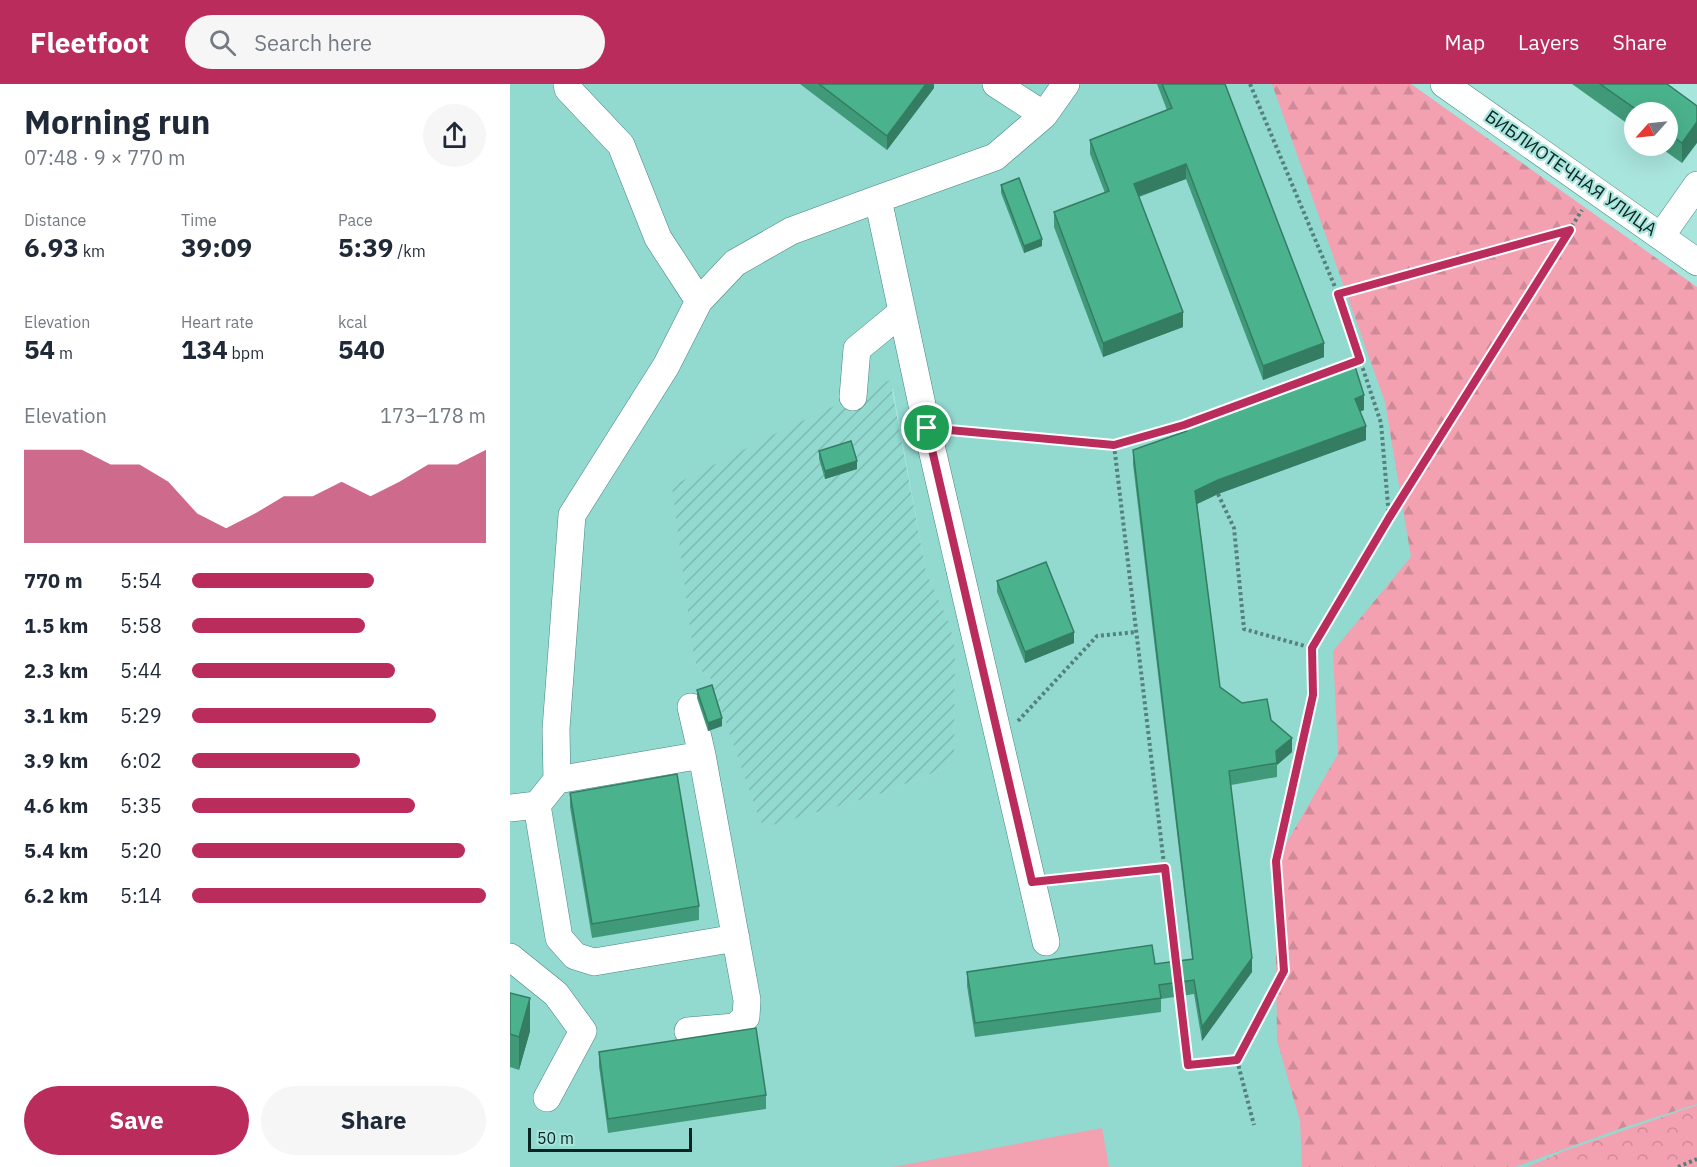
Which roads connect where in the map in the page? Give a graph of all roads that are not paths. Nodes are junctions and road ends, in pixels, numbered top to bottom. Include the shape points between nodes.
1 (567, 84) edge
2 (996, 84) edge
3 (1066, 84) edge
4 (1444, 84) edge
5 (1044, 114) junction
6 (1697, 185) edge
7 (878, 199) junction
8 (1661, 237) junction
9 (1697, 262) edge
10 (699, 301) junction
11 (902, 312) junction
12 (854, 397) dead end
13 (691, 707) dead end
14 (702, 755) junction
15 (557, 780) junction
16 (537, 804) junction
17 (510, 808) edge
18 (736, 938) junction
19 (1046, 942) dead end
20 (510, 957) edge
21 (688, 1031) dead end
22 (547, 1098) dead end

1 - 10 street via 621,145 658,238
2 - 5 street
3 - 5 street
4 - 8 street, БИБЛИОТЕЧНАЯ УЛИЦА
5 - 7 street via 995,157
6 - 8 street
7 - 10 street via 791,231 735,262
7 - 11 street
8 - 9 street, БИБЛИОТЕЧНАЯ УЛИЦА
10 - 15 street via 666,366 572,515 556,729
11 - 12 street via 857,349
11 - 19 street
13 - 14 street
14 - 15 street
14 - 18 street
15 - 16 street
16 - 17 street
16 - 18 street via 559,938 575,956 594,962
18 - 21 street via 747,1000 746,1017 735,1027
20 - 22 street via 556,994 583,1031

